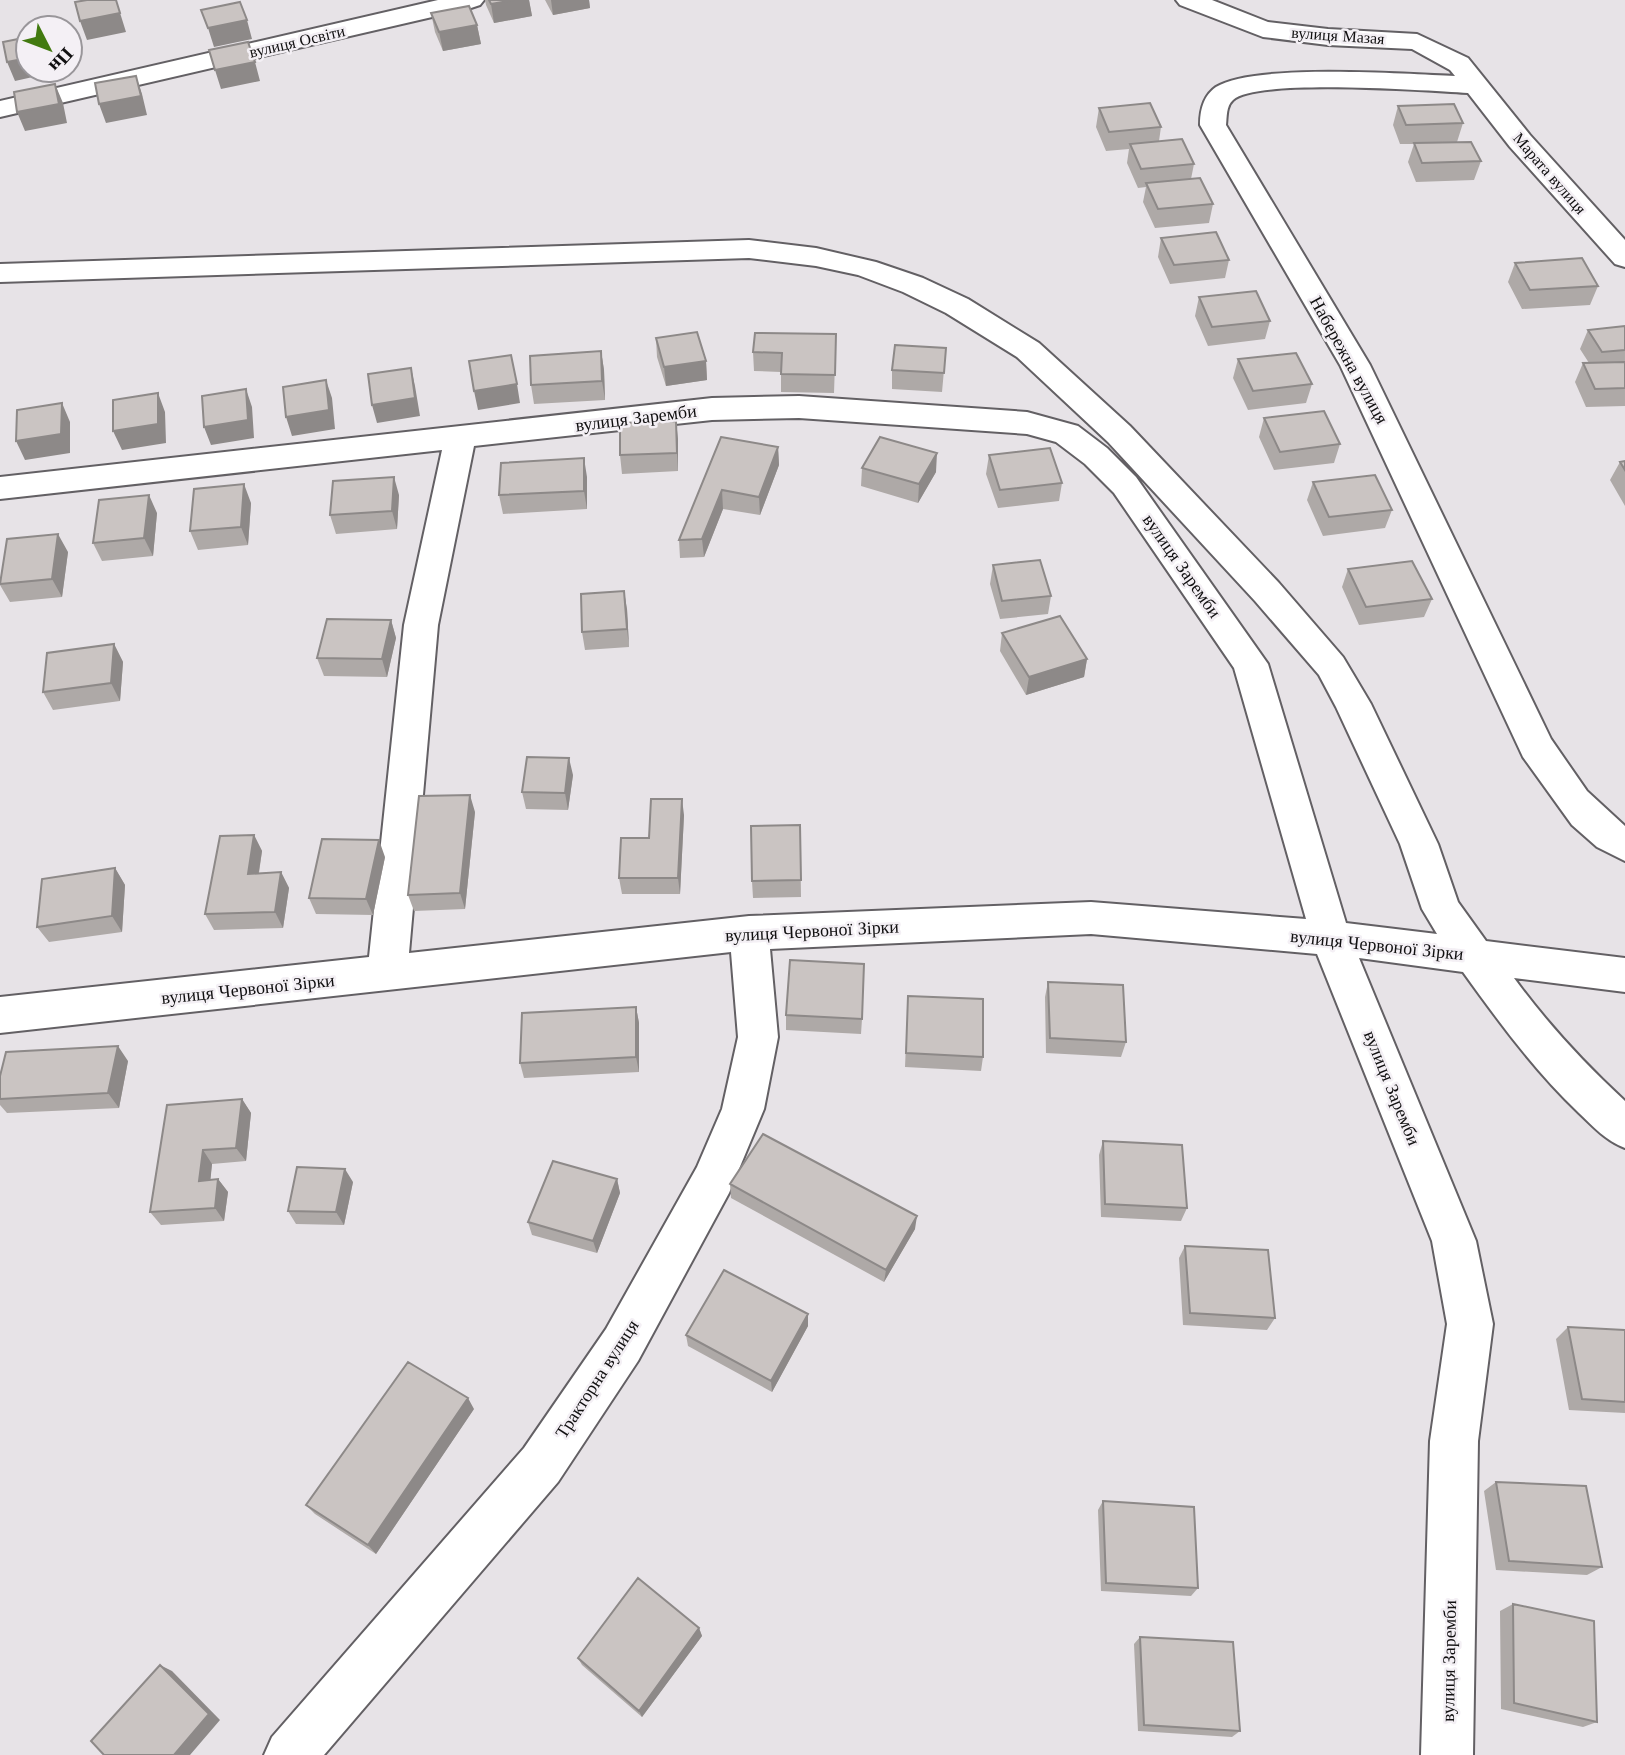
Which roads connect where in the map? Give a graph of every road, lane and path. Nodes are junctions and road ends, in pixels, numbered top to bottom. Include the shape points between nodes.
1 (471, 0) edge
2 (1189, 0) edge
3 (1478, 85) junction
4 (0, 109) edge
5 (1625, 258) edge
6 (0, 273) edge
7 (460, 439) junction
8 (0, 488) edge
9 (1625, 845) edge
10 (748, 933) junction
11 (1331, 938) junction
12 (1475, 956) junction
13 (387, 974) junction
14 (1625, 975) edge
15 (0, 1015) edge
16 (1625, 1129) edge
17 (290, 1755) edge
18 (1447, 1755) edge

1 - 4 street, вулиця Освіти
2 - 3 street, вулиця Мазая via 1263,29 1417,42 1459,64
3 - 5 street, Марата вулиця via 1520,141
3 - 9 street, Набережна вулиця via 1261,83 1227,90 1213,106 1213,125 1355,365 1536,747 1567,795 1608,836
6 - 12 street via 749,249 816,257 913,285 1028,350 1119,434 1331,666 1419,844 1441,909
7 - 8 street, вулиця Заремби
7 - 11 street, вулиця Заремби via 761,407 1027,423 1067,434 1125,485 1250,664
7 - 13 street via 421,625
10 - 11 street, вулиця Червоної Зірки via 1091,918
10 - 13 street, вулиця Червоної Зірки
10 - 17 street, Тракторна вулиця via 758,1037 743,1109 714,1179 635,1321 541,1465
11 - 12 street, вулиця Червоної Зірки
11 - 18 street, вулиця Заремби via 1454,1241 1470,1324 1454,1441
12 - 14 street, вулиця Червоної Зірки
12 - 16 street via 1534,1036
13 - 15 street, вулиця Червоної Зірки

